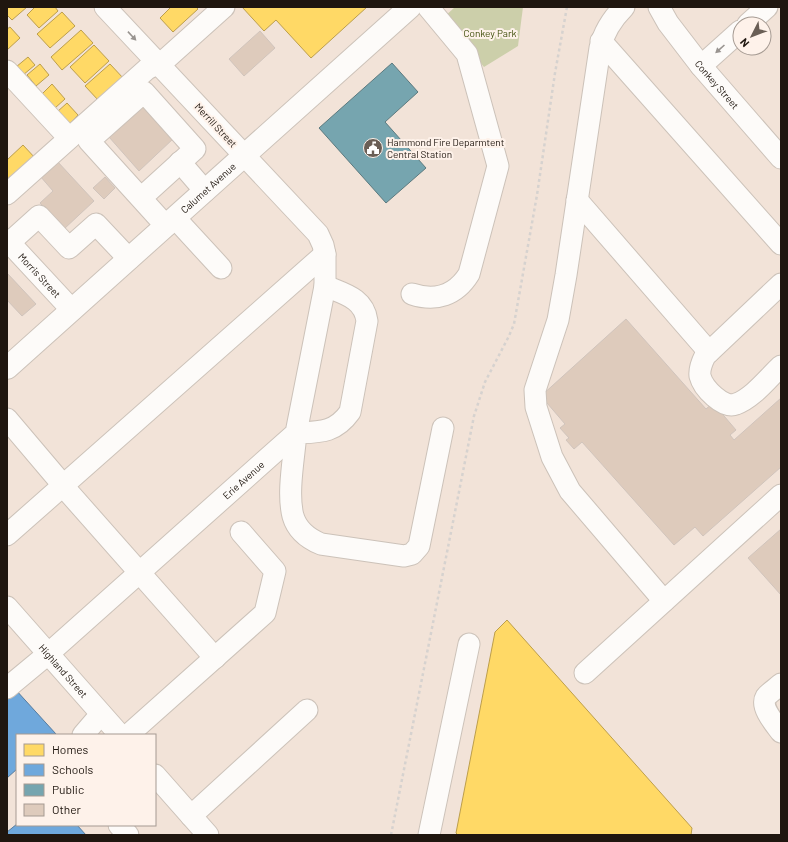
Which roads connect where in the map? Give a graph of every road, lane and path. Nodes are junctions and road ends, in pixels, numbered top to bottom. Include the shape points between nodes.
1 (105, 7) edge
2 (224, 7) edge
3 (410, 7) edge
4 (428, 7) edge
5 (567, 7) edge
6 (624, 7) edge
7 (660, 7) edge
8 (766, 7) edge
9 (756, 16) edge
10 (732, 38) edge
11 (601, 41) junction
12 (158, 63) junction
13 (701, 66) junction
14 (7, 71) edge
15 (187, 95) junction
16 (165, 115) junction
17 (69, 138) junction
18 (244, 156) junction
19 (781, 158) edge
20 (180, 162) junction
21 (205, 190) junction
22 (7, 194) edge
23 (141, 198) junction
24 (577, 200) junction
25 (170, 222) junction
26 (8, 242) edge
27 (781, 244) edge
28 (324, 250) junction
29 (129, 259) junction
30 (221, 268) dead end
31 (781, 284) edge
32 (325, 286) junction
33 (412, 294) dead end
34 (72, 310) junction
35 (709, 352) junction
36 (781, 366) edge
37 (7, 368) edge
38 (7, 420) edge
39 (443, 428) dead end
40 (296, 433) junction
41 (60, 482) junction
42 (781, 495) edge
43 (241, 532) dead end
44 (7, 535) edge
45 (139, 573) junction
46 (664, 601) junction
47 (7, 607) edge
48 (469, 644) dead end
49 (48, 654) junction
50 (215, 658) junction
51 (28, 670) junction
52 (585, 673) dead end
53 (7, 676) edge
54 (781, 684) edge
55 (7, 688) edge
56 (307, 710) dead end
57 (101, 714) junction
58 (781, 732) edge
59 (84, 734) edge
60 (119, 734) edge
61 (129, 734) edge
62 (156, 776) edge
63 (191, 816) junction
64 (120, 826) edge
65 (128, 835) edge
66 (208, 835) edge
67 (391, 835) edge
68 (429, 835) edge

1 -> 12 street, Merrill Street
2 - 12 street via 166,59
3 - 18 main road, Calumet Avenue
4 - 33 street via 467,54 498,166 469,274 463,283 455,291 444,296 432,298
5 - 67 path via 554,73 538,195 514,324 485,382 474,416
6 - 11 street via 612,19
7 - 13 street, Conkey Street via 668,23
8 - 9 street
10 -> 13 street
11 - 24 street
11 - 27 street
12 - 15 street, Merrill Street
12 - 17 street via 147,69
13 - 19 street, Conkey Street
14 - 17 street
15 - 16 street
15 - 18 street, Merrill Street
16 - 20 street via 195,149
16 - 23 street via 144,92 89,141
17 - 22 street
18 - 21 main road, Calumet Avenue
18 - 28 street, Merrill Street via 318,234
20 - 21 street
20 - 23 street
21 - 25 main road, Calumet Avenue
23 - 25 street
24 - 35 street
24 - 46 street via 558,320 535,390 536,407 552,457 570,491
25 - 29 main road, Calumet Avenue
25 - 30 street
26 - 29 street via 39,216 69,248 96,224
26 - 34 street, Morris Street
28 - 32 street
28 - 41 street
29 - 34 main road, Calumet Avenue
31 - 35 street
32 - 40 street
32 - 40 street via 353,299 366,312 367,321 350,412 334,428 321,432
34 - 37 main road, Calumet Avenue
35 - 36 street via 700,370 700,378 715,396 730,405 742,401
38 - 41 street
39 - 40 street via 419,546 412,554 404,556 321,544 310,539 300,529 294,518 291,500
40 - 45 street, Erie Avenue
41 - 44 street
41 - 45 street
42 - 46 street
43 - 50 street via 275,571 265,613
45 - 49 street, Erie Avenue
45 - 50 street
46 - 52 street
47 - 49 street, Highland Street
48 - 68 street
49 - 51 street, Erie Avenue
49 - 57 street, Highland Street
50 - 61 street
51 - 53 street
51 - 55 street, Erie Avenue
54 - 58 street via 766,698 764,705
56 - 63 street
57 - 59 street
57 - 60 street, Highland Street
62 - 63 street
63 - 66 street
64 - 65 street

